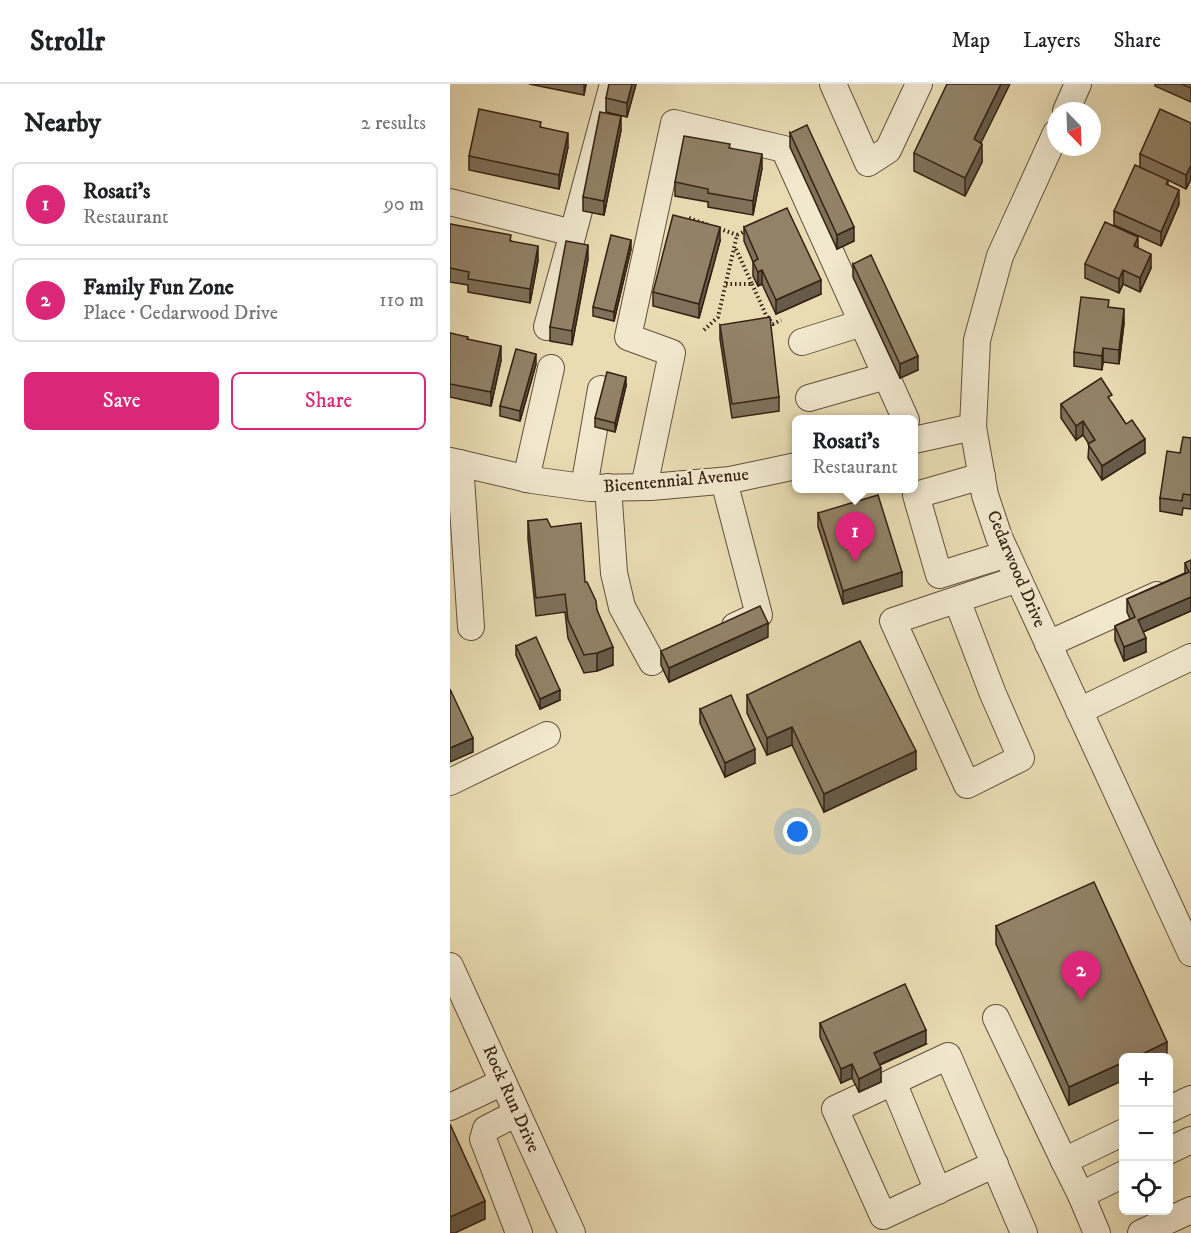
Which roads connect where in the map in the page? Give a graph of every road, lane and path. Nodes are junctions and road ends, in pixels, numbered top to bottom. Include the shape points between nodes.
1 (613, 84) edge
2 (832, 84) edge
3 (919, 84) edge
4 (1078, 84) edge
5 (1070, 102) edge
6 (1047, 153) edge
7 (450, 202) edge
8 (689, 218) edge
9 (757, 226) edge
10 (573, 233) junction
11 (737, 235) junction
12 (735, 247) junction
13 (726, 284) junction
14 (752, 284) junction
15 (781, 320) dead end
16 (862, 323) junction
17 (547, 327) dead end
18 (704, 330) dead end
19 (802, 342) dead end
20 (551, 368) dead end
21 (886, 376) junction
22 (601, 389) edge
23 (809, 398) dead end
24 (903, 415) edge
25 (973, 427) junction
26 (918, 433) edge
27 (455, 462) edge
28 (792, 467) edge
29 (982, 476) junction
30 (526, 479) junction
31 (724, 481) junction
32 (596, 487) junction
33 (644, 487) junction
34 (1007, 554) junction
35 (1018, 579) junction
36 (1158, 595) edge
37 (957, 600) junction
38 (471, 627) dead end
39 (718, 634) edge
40 (1048, 644) junction
41 (666, 657) edge
42 (1191, 657) edge
43 (1079, 711) junction
44 (547, 735) dead end
45 (450, 782) edge
46 (1191, 953) edge
47 (450, 966) edge
48 (996, 1018) dead end
49 (503, 1082) junction
50 (894, 1082) junction
51 (1191, 1099) edge
52 (450, 1107) edge
53 (1173, 1108) edge
54 (517, 1113) junction
55 (1119, 1134) edge
56 (1191, 1140) edge
57 (1173, 1149) edge
58 (1064, 1161) junction
59 (995, 1164) junction
60 (1119, 1176) edge
61 (938, 1191) junction
62 (1081, 1195) junction
63 (1191, 1210) edge
64 (570, 1232) edge
65 (519, 1233) edge
66 (1024, 1233) edge
67 (1097, 1233) edge
68 (1141, 1233) edge

1 - 10 street
2 - 3 street via 868,163 888,150
4 - 5 street
6 - 25 street, Cedarwood Drive via 1000,256 977,340
7 - 10 street
8 - 11 path
9 - 11 path
10 - 17 street
11 - 12 path
12 - 13 path
12 - 14 path
13 - 14 path
13 - 18 path via 718,317
14 - 15 path via 773,324
16 - 19 street
16 - 21 street
16 - 33 street via 784,149 674,123 628,337 672,353
20 - 30 street
21 - 23 street
21 - 24 street
22 - 32 street
25 - 26 street
25 - 29 street, Cedarwood Drive
27 - 30 street, Bicentennial Avenue
27 - 38 street
28 - 31 street, Bicentennial Avenue
29 - 34 street, Cedarwood Drive
29 - 34 street via 916,495 939,575
30 - 32 street, Bicentennial Avenue
31 - 33 street, Bicentennial Avenue
31 - 39 street via 759,615
32 - 33 street, Bicentennial Avenue
32 - 41 street via 622,607
34 - 35 street, Cedarwood Drive
35 - 37 street
35 - 40 street, Cedarwood Drive
36 - 40 street
37 - 37 street via 893,621 966,785 1021,758
40 - 43 street, Cedarwood Drive
42 - 43 street
43 - 46 street, Cedarwood Drive
44 - 45 street
47 - 49 street, Rock Run Drive
48 - 58 street
49 - 52 street
49 - 54 street, Rock Run Drive
50 - 59 street via 948,1056
50 - 61 street
50 - 61 street via 835,1109 884,1216
51 - 53 street
54 - 64 street, Rock Run Drive
54 - 65 street via 486,1129 483,1139
55 - 58 street
56 - 57 street
58 - 62 street
59 - 61 street
59 - 66 street
60 - 62 street
62 - 67 street
63 - 68 street

